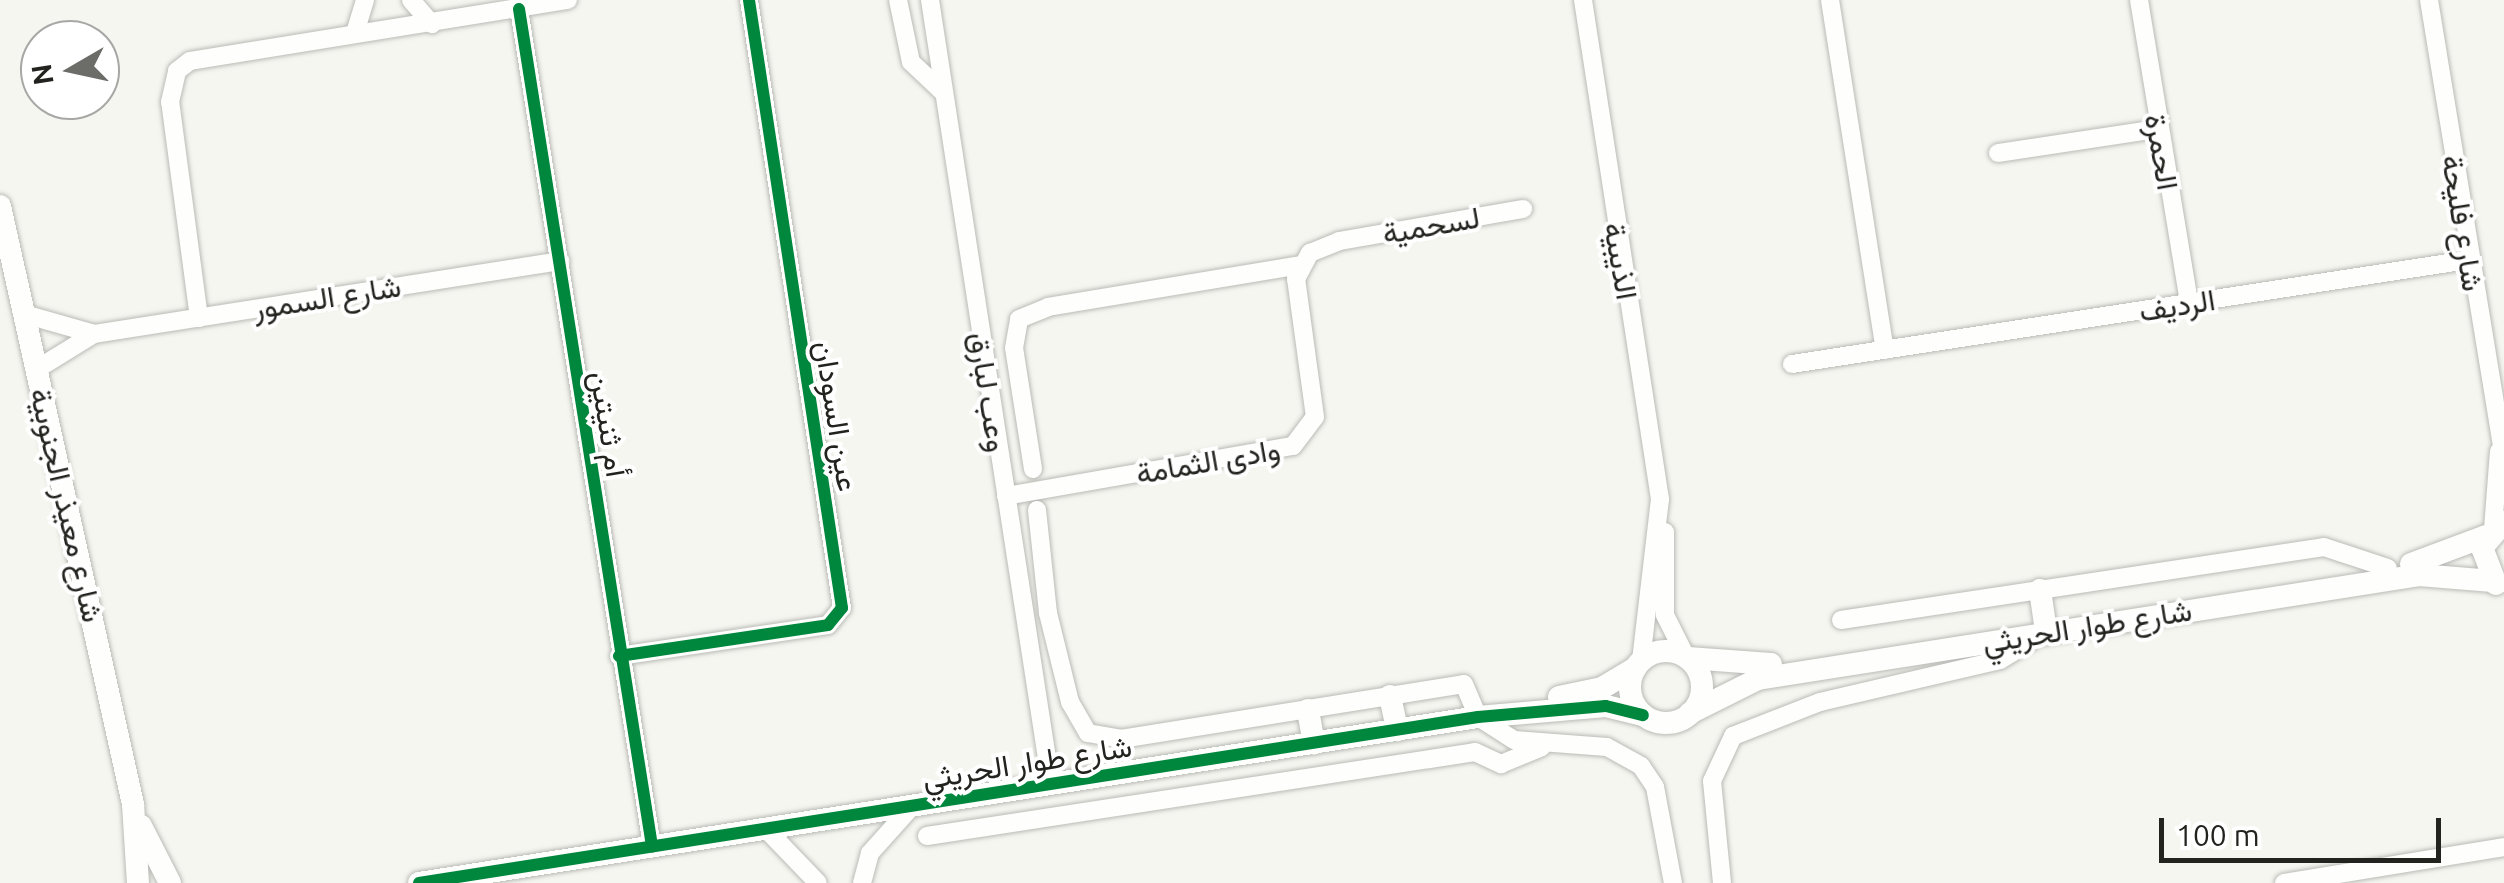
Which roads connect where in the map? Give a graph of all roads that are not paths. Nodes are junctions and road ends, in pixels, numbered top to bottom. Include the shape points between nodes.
1 (364, 0) edge
2 (411, 0) edge
3 (568, 0) edge
4 (749, 0) edge
5 (898, 0) edge
6 (930, 0) edge
7 (1584, 0) edge
8 (1830, 0) edge
9 (2139, 0) edge
10 (2430, 0) edge
11 (519, 8) junction
12 (432, 24) junction
13 (355, 34) junction
14 (943, 92) junction
15 (2157, 128) junction
16 (1998, 152) dead end
17 (0, 206) edge
18 (1523, 210) dead end
19 (560, 260) junction
20 (2468, 260) junction
21 (1301, 265) junction
22 (2189, 303) junction
23 (24, 314) junction
24 (199, 318) junction
25 (94, 334) junction
26 (1886, 350) junction
27 (1792, 364) dead end
28 (37, 369) junction
29 (2502, 453) edge
30 (1032, 469) dead end
31 (1006, 496) junction
32 (1037, 510) dead end
33 (1662, 522) junction
34 (2494, 529) edge
35 (2388, 568) junction
36 (2501, 587) edge
37 (2040, 590) junction
38 (1840, 620) dead end
39 (2045, 626) junction
40 (619, 656) junction
41 (1687, 658) junction
42 (1638, 664) junction
43 (1390, 696) junction
44 (1308, 710) junction
45 (1690, 713) junction
46 (1643, 715) junction
47 (1478, 717) junction
48 (1397, 730) junction
49 (1314, 743) junction
50 (1542, 747) junction
51 (1051, 784) junction
52 (134, 804) junction
53 (914, 805) junction
54 (765, 828) junction
55 (926, 836) dead end
56 (652, 846) junction
57 (2504, 847) edge
58 (138, 883) edge
59 (170, 883) edge
60 (419, 883) edge
61 (818, 883) edge
62 (862, 883) edge
63 (1673, 883) edge
64 (1722, 883) edge
65 (2284, 883) edge

1 - 13 street
2 - 12 street
3 - 11 street
4 - 40 street, عين السودان via 842,608 828,626
5 - 14 street via 911,62
6 - 14 street, وعب لبارق
7 - 33 street, الذيبية
8 - 26 street
9 - 15 street, الحمرة
10 - 20 street, شارع فليحة
11 - 12 street
11 - 19 street, أم ثنيتين
12 - 13 street
13 - 24 street via 190,61 177,70 170,102
14 - 31 street, وعب لبارق
15 - 16 street
15 - 22 street, الحمرة
17 - 23 street, شارع معيذر الجنوبية
18 - 21 street, لسحمية via 1339,240
19 - 24 street, شارع السمور
19 - 40 street, أم ثنيتين
20 - 22 street, الرديف
20 - 29 street, شارع فليحة
21 - 30 street via 1029,312 1014,330 1014,348
21 - 31 street, وادى الثمامة via 1297,294 1315,417 1293,446
22 - 26 street, الرديف
23 - 25 street, شارع السمور
23 - 28 street, شارع معيذر الجنوبية
24 - 25 street, شارع السمور
25 - 28 street, شارع السمور
26 - 27 street, الرديف
28 - 52 street, شارع معيذر الجنوبية
29 - 34 street, شارع فليحة
31 - 51 street, وعب لبارق
32 - 44 street via 1048,614 1070,702 1088,734 1121,739
33 - 41 street, الذيبية via 1666,615
33 - 42 street, الذيبية
34 - 35 street, شارع طوار الحريثي via 2447,555
34 - 36 street via 2482,560
35 - 37 street via 2324,548
35 - 39 street, شارع طوار الحريثي
36 - 39 street, شارع طوار الحريثي via 2419,574
37 - 38 street
37 - 39 street
39 - 41 street, شارع طوار الحريثي via 1754,667
39 - 45 street, شارع طوار الحريثي via 1758,679
39 - 64 street via 2000,660 1820,702 1732,736 1712,781
40 - 56 street, أم ثنيتين
41 - 42 street via 1668,651
41 - 45 street via 1702,686
42 - 46 street via 1630,688
42 - 47 street, شارع طوار الحريثي via 1602,688
43 - 44 street
43 - 47 street via 1464,684
43 - 48 street
44 - 49 street
45 - 46 street via 1662,723
46 - 47 street, شارع طوار الحريثي via 1606,706
47 - 48 street, شارع طوار الحريثي
47 - 50 street via 1514,740
48 - 49 street, شارع طوار الحريثي
49 - 51 street, شارع طوار الحريثي
50 - 55 street via 1500,764 1474,752
50 - 63 street via 1608,747 1641,766 1658,797
51 - 53 street, شارع طوار الحريثي
52 - 58 street, شارع معيذر الجنوبية
52 - 59 street, شارع معيذر الجنوبية
53 - 54 street, شارع طوار الحريثي
53 - 62 street via 870,853
54 - 56 street, شارع طوار الحريثي
54 - 61 street
56 - 60 street, شارع طوار الحريثي
57 - 65 street

